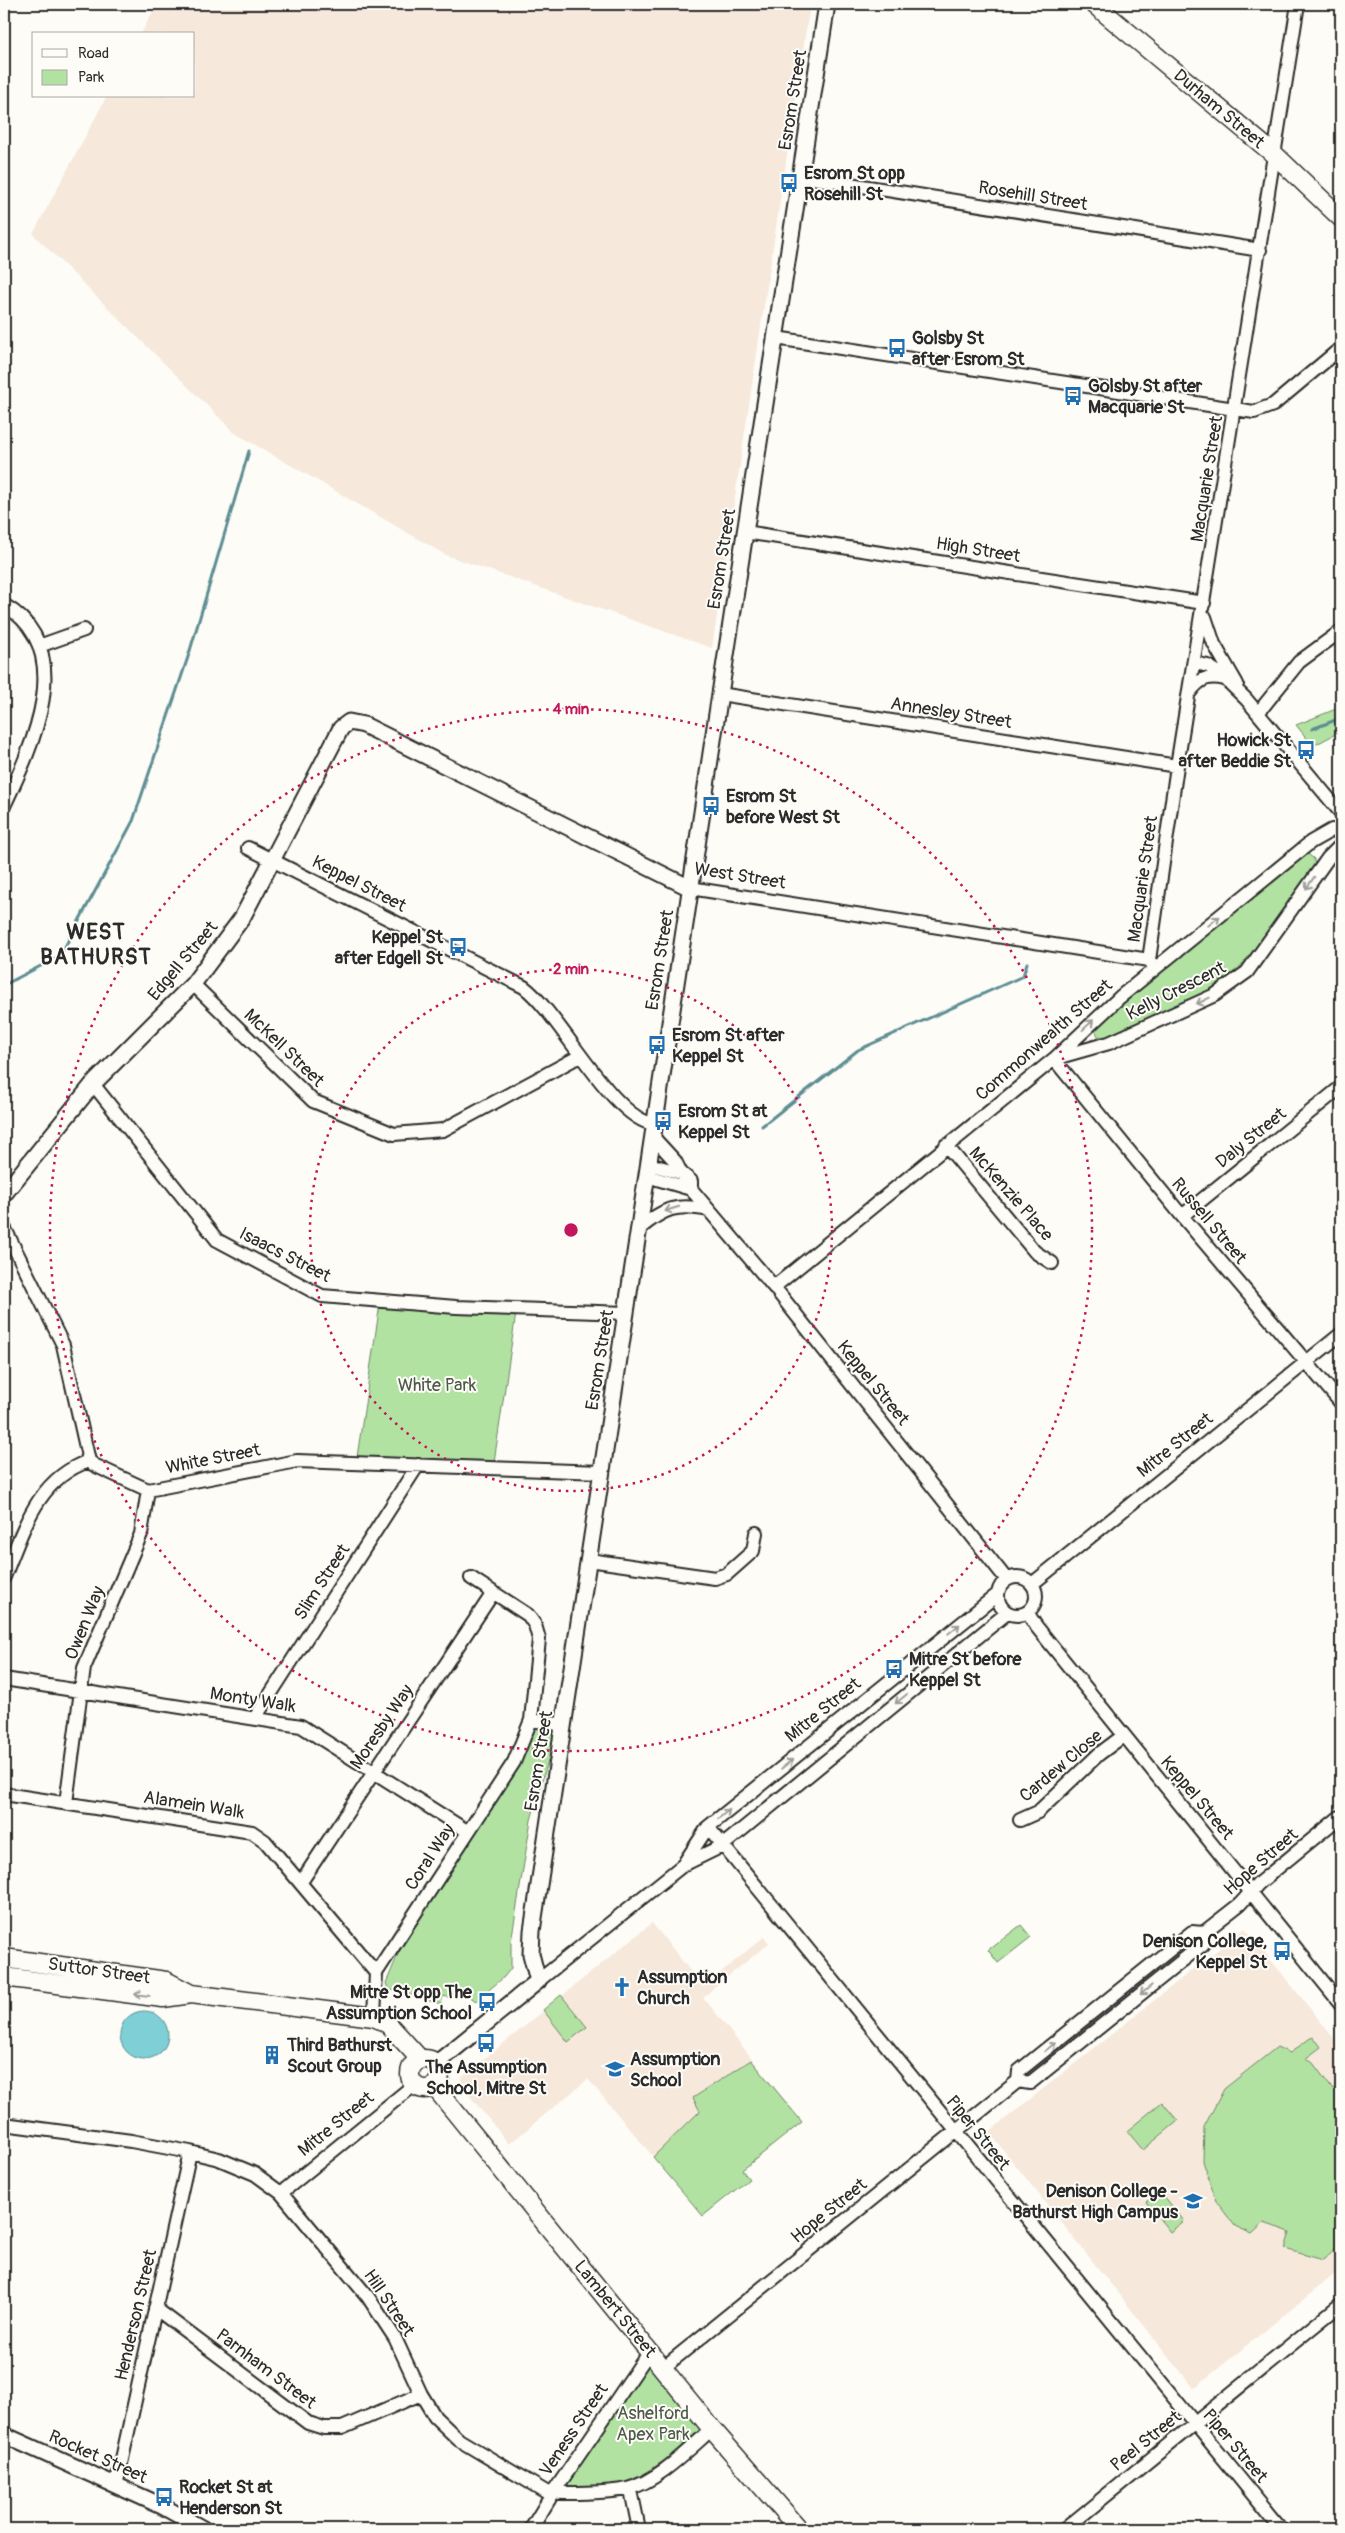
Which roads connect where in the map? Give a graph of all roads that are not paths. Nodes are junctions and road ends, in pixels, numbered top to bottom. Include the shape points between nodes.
1 (827, 4) edge
2 (1094, 4) edge
3 (1298, 4) edge
4 (1275, 155) junction
5 (800, 176) junction
6 (1341, 218) edge
7 (1260, 250) junction
8 (776, 338) junction
9 (1341, 348) edge
10 (1235, 410) junction
11 (745, 532) junction
12 (4, 605) edge
13 (1204, 607) junction
14 (84, 630) dead end
15 (1341, 631) edge
16 (39, 646) junction
17 (1196, 657) junction
18 (1223, 661) junction
19 (1225, 679) junction
20 (1190, 692) junction
21 (720, 694) junction
22 (1246, 699) junction
23 (1258, 713) junction
24 (349, 722) joint
25 (1177, 766) junction
26 (4, 806) edge
27 (1341, 813) edge
28 (1341, 830) edge
29 (1311, 842) junction
30 (1341, 845) edge
31 (248, 848) dead end
32 (1328, 858) junction
33 (272, 859) junction
34 (690, 888) junction
35 (1152, 964) junction
36 (193, 984) junction
37 (580, 1056) junction
38 (1054, 1059) junction
39 (93, 1084) junction
40 (1341, 1087) edge
41 (653, 1130) junction
42 (946, 1145) junction
43 (648, 1170) junction
44 (681, 1173) junction
45 (691, 1189) junction
46 (4, 1194) edge
47 (709, 1210) junction
48 (1182, 1216) junction
49 (4, 1227) edge
50 (639, 1229) junction
51 (1052, 1262) dead end
52 (774, 1287) junction
53 (626, 1314) junction
54 (1341, 1334) edge
55 (1308, 1362) junction
56 (1341, 1403) edge
57 (89, 1460) junction
58 (418, 1465) junction
59 (602, 1472) junction
60 (148, 1490) junction
61 (756, 1533) dead end
62 (589, 1560) junction
63 (4, 1577) edge
64 (471, 1578) dead end
65 (1007, 1580) junction
66 (1032, 1584) junction
67 (493, 1593) junction
68 (998, 1594) junction
69 (1027, 1612) junction
70 (1007, 1613) junction
71 (4, 1679) edge
72 (81, 1691) junction
73 (255, 1718) junction
74 (531, 1720) junction
75 (564, 1725) junction
76 (1123, 1736) junction
77 (373, 1772) junction
78 (4, 1794) edge
79 (66, 1803) junction
80 (1341, 1816) edge
81 (1020, 1820) dead end
82 (708, 1827) junction
83 (468, 1831) junction
84 (722, 1846) junction
85 (683, 1865) junction
86 (301, 1882) junction
87 (1251, 1892) junction
88 (4, 1958) edge
89 (376, 1973) junction
90 (4, 1977) edge
91 (538, 1981) junction
92 (190, 1994) junction
93 (1341, 2004) edge
94 (374, 2017) junction
95 (416, 2062) junction
96 (437, 2064) junction
97 (414, 2085) junction
98 (434, 2086) junction
99 (4, 2124) edge
100 (954, 2132) junction
101 (190, 2152) junction
102 (281, 2193) junction
103 (1341, 2304) edge
104 (155, 2308) junction
105 (651, 2354) junction
106 (663, 2368) junction
107 (421, 2394) junction
108 (1194, 2425) junction
109 (712, 2429) junction
110 (4, 2435) edge
111 (116, 2486) junction
112 (628, 2489) junction
113 (553, 2493) junction
114 (203, 2529) edge
115 (531, 2529) edge
116 (639, 2529) edge
117 (799, 2529) edge
118 (1065, 2529) edge
119 (1281, 2529) edge

1 - 5 street, Esrom Street
2 - 4 main road, Durham Street
3 - 4 street, Macquarie Street
4 - 6 main road, Durham Street
4 - 7 street, Macquarie Street
5 - 7 street, Rosehill Street
5 - 8 street, Esrom Street
7 - 10 street, Macquarie Street
8 - 10 street
8 - 11 street, Esrom Street
9 - 10 street via 1269,407 1254,412
10 - 13 street, Macquarie Street
11 - 13 street, High Street
11 - 21 street, Esrom Street
12 - 16 street via 34,633
13 - 17 street, Macquarie Street
13 - 18 street via 1209,634
14 - 16 street
15 - 23 street via 1299,662
16 - 26 street via 45,672 42,707
17 - 18 street via 1212,654
17 - 19 street
17 - 20 street, Macquarie Street
18 - 22 street
19 - 20 street via 1204,678
19 - 22 street
20 - 25 street, Macquarie Street
21 - 25 street, Annesley Street
21 - 34 street, Esrom Street
22 - 23 street
23 - 27 street
24 - 33 street, Edgell Street via 341,728
24 - 34 street, West Street via 364,725
25 - 35 street, Macquarie Street
28 - 29 street, Commonwealth Street via 1332,830
29 - 32 street
35 -> 29 street, Commonwealth Street
30 - 32 street, Kelly Crescent
31 - 33 street, Keppel Street
32 -> 38 street, Kelly Crescent via 1247,972 1233,984 1201,1002 1109,1043
33 - 36 street, Edgell Street via 242,918
33 - 37 street, Keppel Street via 524,988 535,997
34 - 35 street, West Street
34 - 41 street, Esrom Street
38 -> 35 street, Commonwealth Street
36 - 37 street, McKell Street via 313,1101 394,1134 443,1130
36 - 39 street, Edgell Street
37 - 41 street, Keppel Street via 631,1114
38 - 42 street, Commonwealth Street
38 - 48 street, Russell Street
39 - 46 street, Edgell Street
39 - 53 street, Isaacs Street via 217,1240 322,1296 456,1307
40 - 48 street, Daly Street
41 - 43 street, Esrom Street
41 - 44 street, Keppel Street
42 - 51 street, McKenzie Place via 1035,1252
42 - 52 street, Commonwealth Street
43 - 44 street
43 - 45 street
43 - 50 street, Esrom Street
44 - 45 street, Keppel Street via 691,1182
45 - 47 street, Keppel Street
47 -> 50 street via 683,1206 670,1208
47 - 52 street, Keppel Street
48 - 55 street, Russell Street
49 - 57 street via 63,1345
50 - 53 street, Esrom Street
52 - 65 street, Keppel Street
53 - 59 street, Esrom Street
54 - 55 street, Mitre Street
55 - 56 street, Russell Street
55 - 66 street, Mitre Street
57 - 60 street, White Street
57 - 63 street via 69,1470 42,1495 32,1509
58 - 59 street, White Street
58 - 60 street, White Street via 297,1460
58 - 73 street, Slim Street
59 - 62 street, Esrom Street
60 - 72 street, Owen Way via 141,1534 84,1668
61 - 62 street via 753,1551 727,1574 716,1578
62 - 75 street, Esrom Street
64 - 67 street, Coral Way
65 - 66 street via 1023,1578
65 - 68 street
66 - 69 street via 1036,1599
67 - 74 street, Coral Way via 528,1615 536,1624 539,1639
67 - 77 street, Moresby Way
68 - 70 street via 999,1605
82 -> 68 street, Mitre Street
69 - 70 street via 1019,1616
69 - 76 street, Keppel Street
70 -> 84 street, Mitre Street
71 - 72 street, Monty Walk
72 - 73 street, Monty Walk
72 - 79 street, Owen Way
73 - 77 street, Monty Walk via 301,1726
74 - 75 street
74 - 83 street, Coral Way via 514,1762
75 - 91 street, Esrom Street via 531,1944
76 - 81 street, Cardew Close via 1099,1754 1038,1812
76 - 87 street, Keppel Street
77 - 83 street, Monty Walk
77 - 86 street, Moresby Way
78 - 79 street, Alamein Walk
79 - 86 street, Alamein Walk via 252,1832 265,1841
80 - 87 street, Hope Street
82 - 84 street, Piper Street
82 - 85 street, Mitre Street
83 - 89 street, Coral Way
84 - 85 street, Mitre Street
84 - 100 street, Piper Street
85 - 91 street, Mitre Street
86 - 89 street, Alamein Walk
87 - 93 street, Keppel Street
87 - 100 street, Hope Street via 1203,1933 1202,1944 1030,2083 1018,2081
88 - 92 main road, Suttor Street via 166,1981
89 - 94 street
92 -> 90 main road, Suttor Street via 163,1998
91 - 96 street, Mitre Street
92 - 94 main road, Suttor Street
94 - 95 main road, Suttor Street via 387,2023
95 - 96 main road via 429,2059
95 - 97 main road via 410,2077
96 - 98 main road via 440,2078
97 - 98 main road via 424,2089
97 - 102 street, Mitre Street
98 - 105 main road, Lambert Street
99 - 101 street, Hill Street
100 - 106 street, Hope Street
100 - 108 street, Piper Street
101 - 102 street, Hill Street via 219,2159 255,2174
101 - 104 street, Henderson Street
102 - 107 street, Hill Street via 368,2297 395,2338
103 - 108 street, Peel Street
104 - 107 street, Parnham Street via 308,2424 342,2428
104 - 111 street, Henderson Street
105 - 106 main road, Lambert Street
105 - 113 street, Veness Street via 643,2361
106 - 109 main road, Lambert Street
107 - 113 street, Hill Street via 435,2417 459,2440 546,2492
108 - 118 street, Peel Street
108 - 119 street, Piper Street
109 - 112 street, Hill Street via 672,2463
109 - 117 main road, Lambert Street
110 - 111 street, Rocket Street
111 - 114 street, Rocket Street
112 - 113 street, Hill Street
112 - 116 street
113 - 115 street, Veness Street

